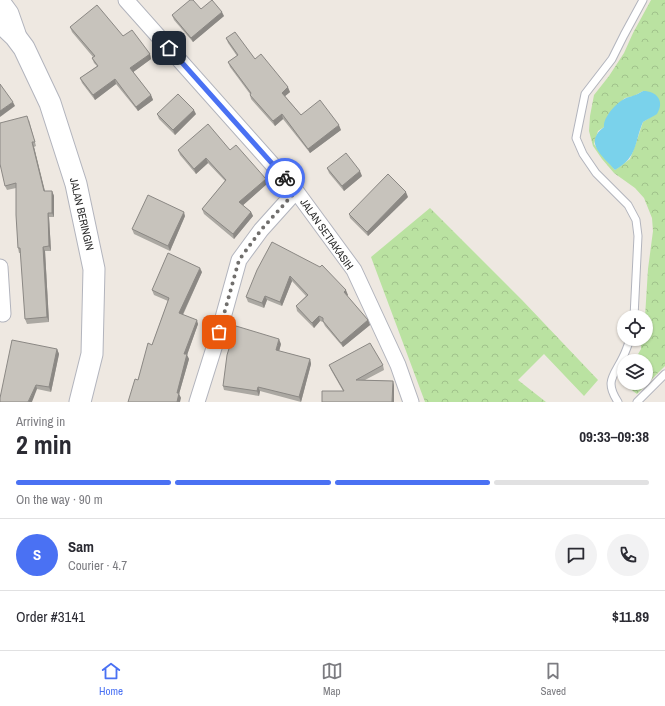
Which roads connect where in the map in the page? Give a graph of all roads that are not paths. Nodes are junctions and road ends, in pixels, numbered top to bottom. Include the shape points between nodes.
1 (126, 0) edge
2 (643, 0) edge
3 (4, 17) edge
4 (296, 191) junction
5 (0, 267) edge
6 (634, 310) edge
7 (3, 314) dead end
8 (628, 346) edge
9 (665, 374) edge
10 (80, 402) edge
11 (197, 402) edge
12 (411, 402) edge
13 (618, 402) edge
14 (637, 402) edge

1 - 4 street, JALAN SETIAKASIH
2 - 6 lane via 612,59 585,94 576,138 596,173 628,205 636,220 638,236
3 - 10 street, JALAN BERINGIN via 31,62 50,103 76,184 94,269 92,354
4 - 11 street via 261,230 239,260
4 - 12 street, JALAN SETIAKASIH via 354,270 398,365
5 - 7 street
8 - 13 lane via 610,380
9 - 14 lane

